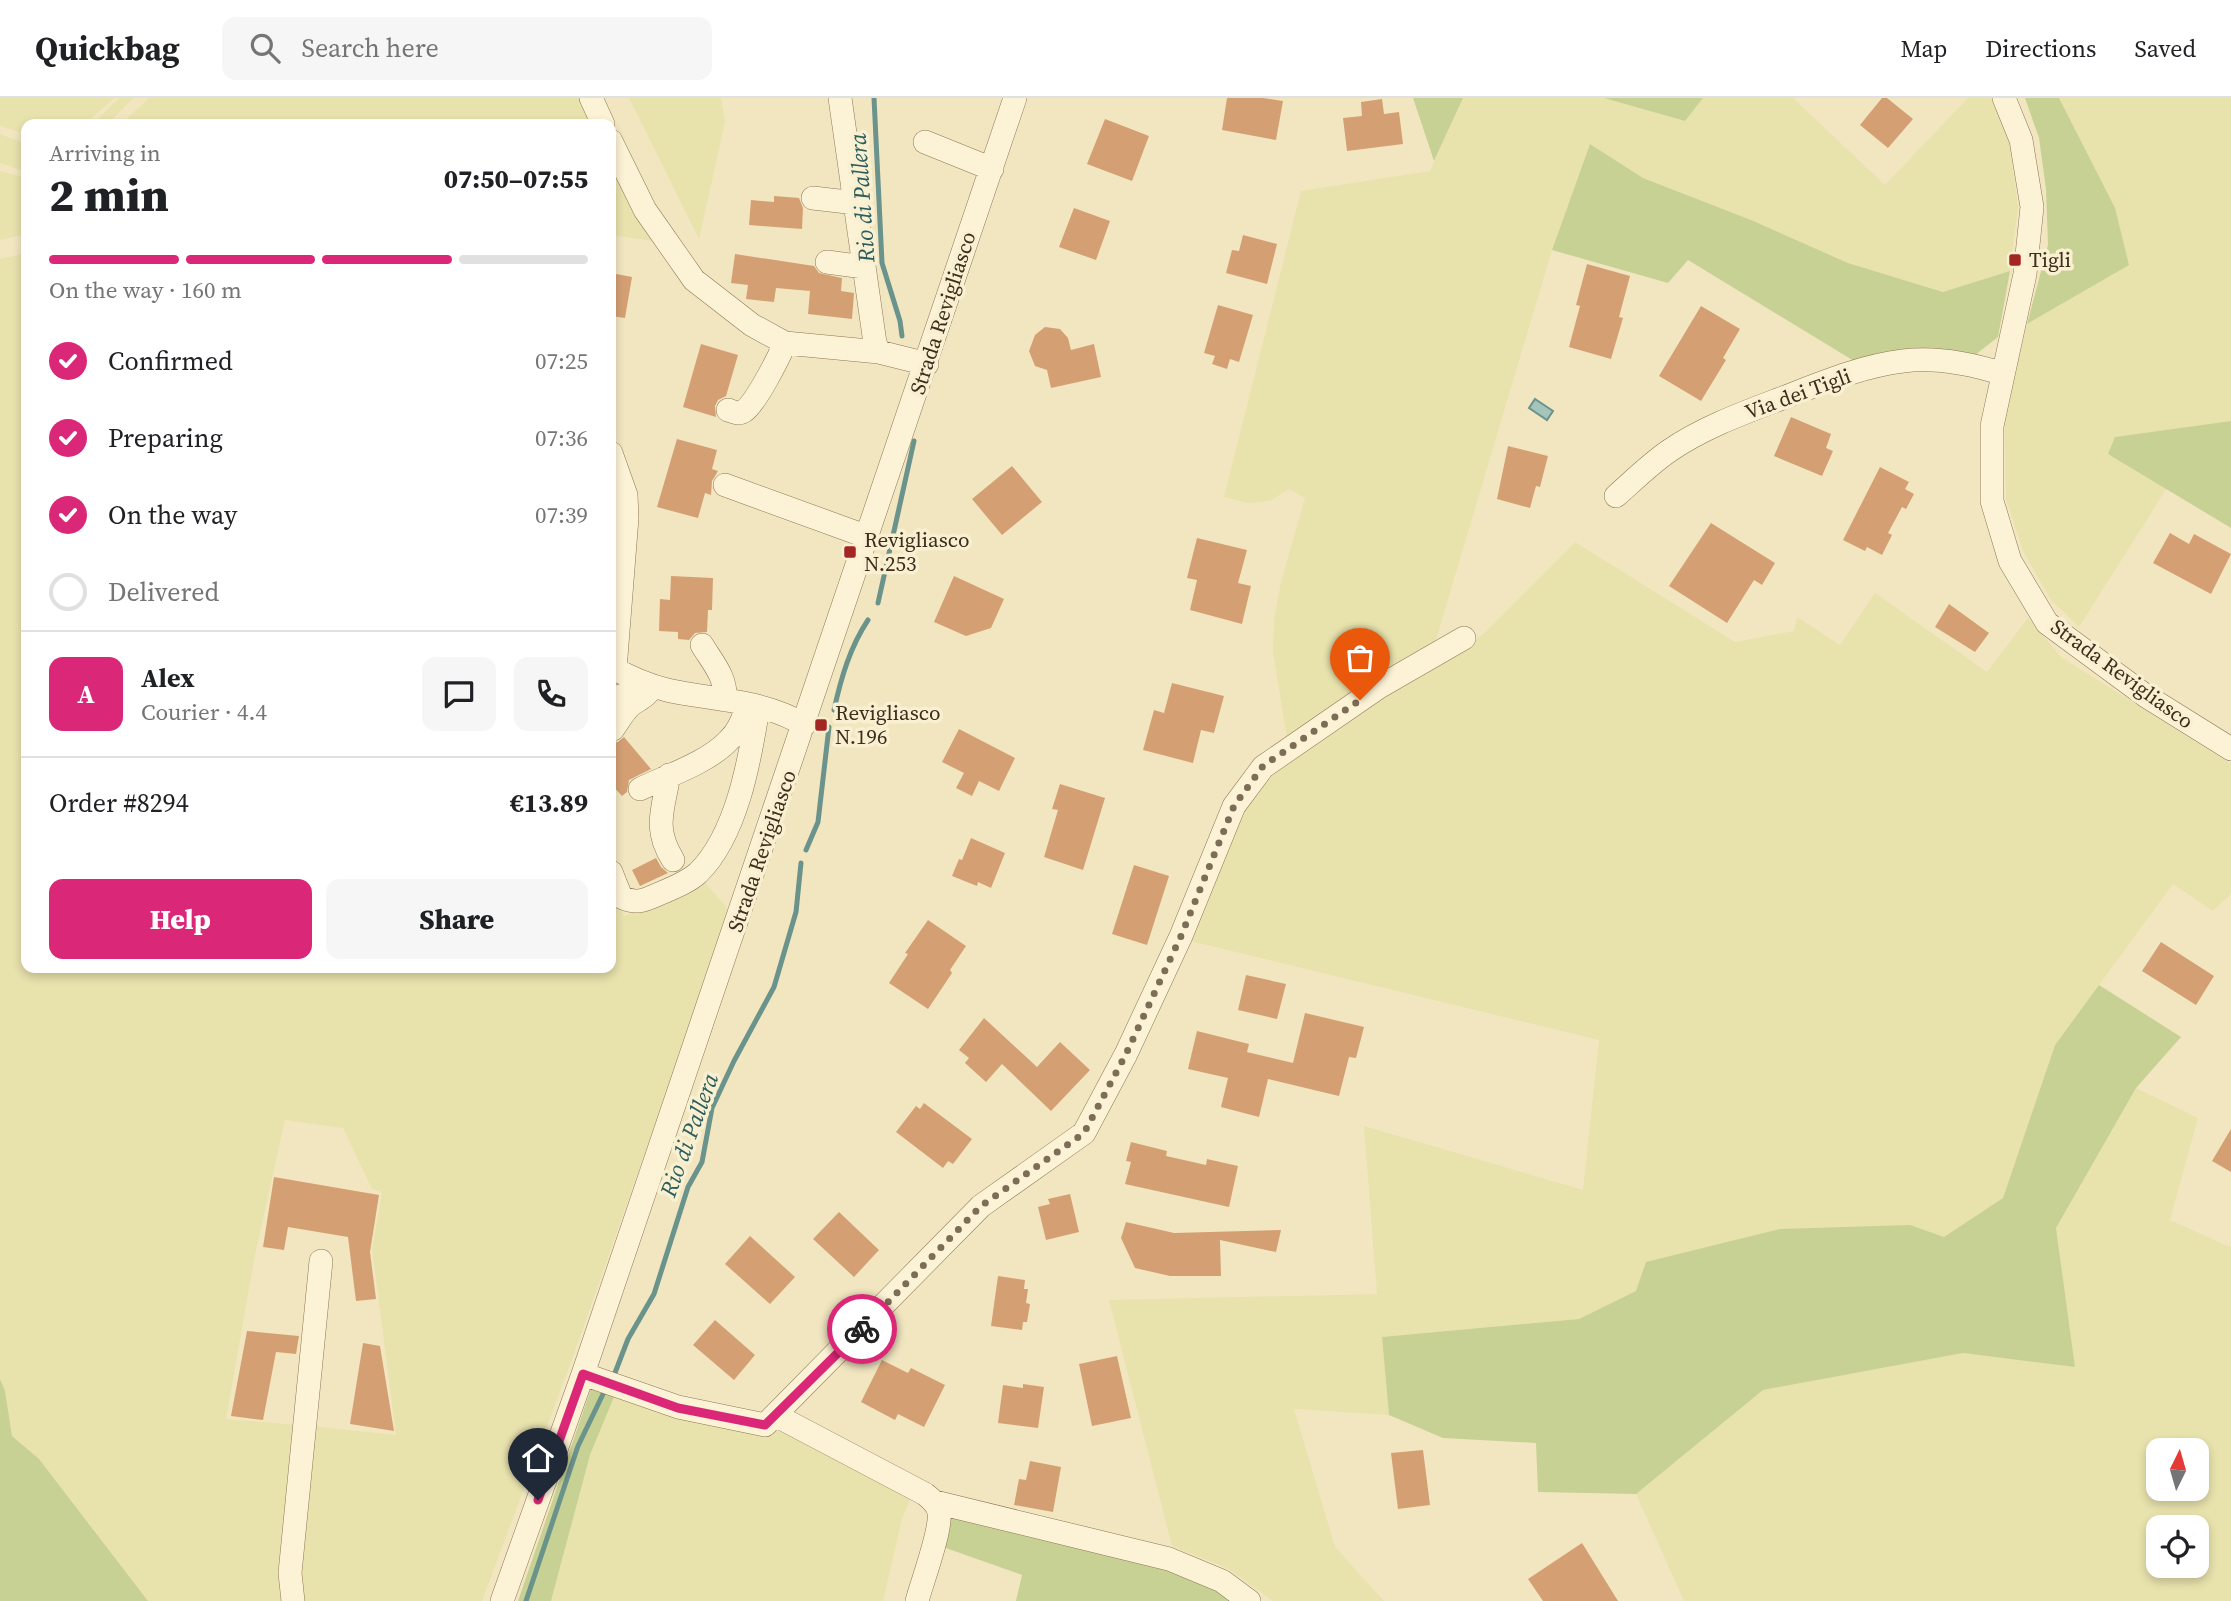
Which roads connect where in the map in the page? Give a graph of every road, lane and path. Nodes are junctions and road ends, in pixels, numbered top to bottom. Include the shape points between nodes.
1 (591, 98) edge
2 (840, 98) edge
3 (1016, 98) edge
4 (2004, 98) edge
5 (601, 119) edge
6 (925, 142) dead end
7 (616, 151) edge
8 (992, 169) junction
9 (813, 198) dead end
10 (856, 203) junction
11 (827, 262) dead end
12 (864, 267) junction
13 (729, 295) dead end
14 (777, 338) junction
15 (879, 352) junction
16 (927, 364) junction
17 (2003, 374) junction
18 (728, 410) dead end
19 (616, 467) edge
20 (725, 485) dead end
21 (1616, 496) dead end
22 (868, 537) junction
23 (616, 636) edge
24 (1464, 638) dead end
25 (702, 645) dead end
26 (616, 669) edge
27 (653, 686) junction
28 (616, 697) edge
29 (725, 700) junction
30 (753, 706) junction
31 (616, 724) edge
32 (804, 725) junction
33 (2231, 749) edge
34 (669, 775) junction
35 (640, 789) dead end
36 (673, 860) dead end
37 (616, 884) edge
38 (321, 1261) dead end
39 (583, 1374) junction
40 (775, 1415) junction
41 (935, 1502) junction
42 (293, 1601) edge
43 (502, 1601) edge
44 (917, 1601) edge
45 (1249, 1601) edge

1 - 5 street
2 - 10 street
3 - 8 street, Strada Revigliasco
4 - 17 street, Strada Revigliasco via 2021,140 2032,207 2025,274
6 - 8 street
7 - 14 street via 645,210 694,280 751,325
8 - 16 street, Strada Revigliasco
9 - 10 street
10 - 12 street
11 - 12 street
12 - 15 street
13 - 14 street via 757,314
14 - 15 street
14 - 18 street via 767,378 746,410
15 - 16 street
16 - 22 street, Strada Revigliasco
17 - 21 street, Via dei Tigli via 1927,361 1863,370 1701,434 1670,450
17 - 33 street, Strada Revigliasco via 1992,426 1992,500 2010,561 2047,623 2146,696
19 - 23 street via 626,495 627,518
20 - 22 street
22 - 32 street, Strada Revigliasco
24 - 40 street via 1379,687 1263,766 1234,806 1181,936 1084,1133 981,1206
25 - 29 street via 723,679
26 - 27 street
27 - 28 street
27 - 29 street
27 - 31 street
29 - 30 street
30 - 32 street via 791,716
30 - 34 street via 729,741
30 - 37 street via 744,776 723,838 710,859 696,875 640,903 621,897
32 - 39 street, Strada Revigliasco
34 - 35 street
34 - 36 street via 660,825 662,842
38 - 42 street via 289,1573
39 - 40 street via 678,1408 765,1425
39 - 43 street, Strada Revigliasco
40 - 41 street
41 - 44 street via 937,1527
41 - 45 street via 1169,1559 1222,1581

